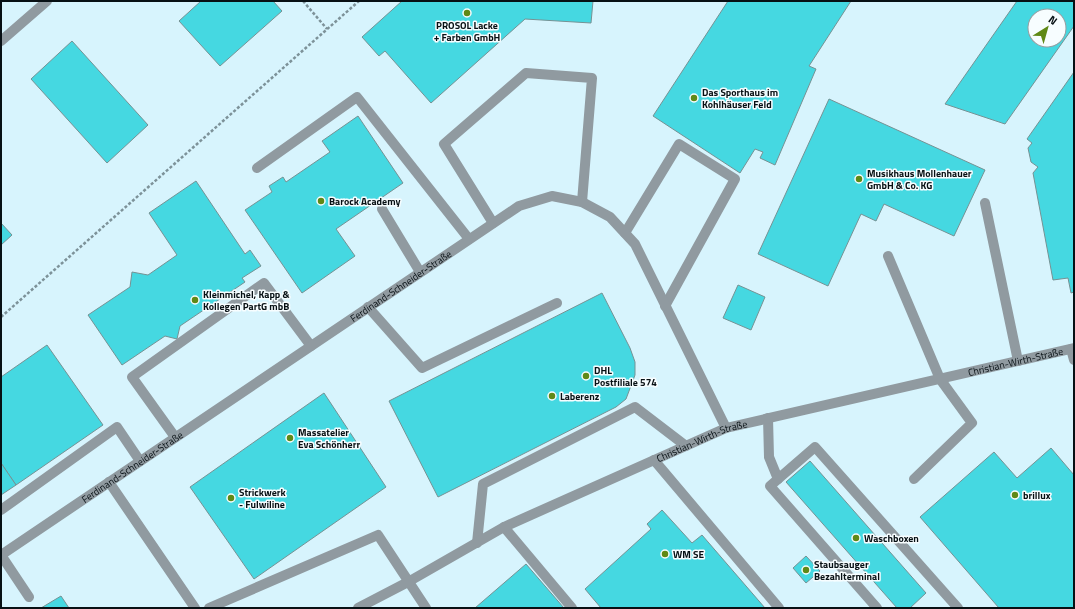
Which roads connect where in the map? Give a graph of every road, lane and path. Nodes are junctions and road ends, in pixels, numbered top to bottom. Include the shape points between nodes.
1 (47, 1) edge
2 (303, 1) edge
3 (359, 1) edge
4 (327, 29) junction
5 (1, 41) edge
6 (257, 168) dead end
7 (582, 202) junction
8 (985, 203) dead end
9 (382, 209) dead end
10 (494, 223) junction
11 (625, 233) junction
12 (469, 239) junction
13 (888, 256) dead end
14 (420, 272) junction
15 (557, 303) dead end
16 (665, 306) junction
17 (368, 307) junction
18 (1, 317) edge
19 (311, 346) junction
20 (1072, 349) edge
21 (1074, 360) edge
22 (1018, 361) junction
23 (940, 379) junction
24 (768, 418) junction
25 (726, 428) junction
26 (175, 437) junction
27 (686, 446) junction
28 (654, 460) junction
29 (140, 461) junction
30 (778, 479) junction
31 (914, 479) dead end
32 (109, 482) junction
33 (1, 510) edge
34 (504, 528) junction
35 (477, 543) junction
36 (1, 555) edge
37 (408, 582) junction
38 (29, 598) dead end
39 (195, 608) edge
40 (209, 608) edge
41 (360, 608) edge
42 (426, 608) edge
43 (572, 608) edge
44 (779, 608) edge
45 (877, 608) edge
46 (958, 608) edge

1 - 5 street
2 - 4 path
3 - 4 path
4 - 18 path
6 - 12 street via 357,97
7 - 10 street, Ferdinand-Schneider-Straße via 552,196 519,206
7 - 10 street via 592,78 526,73 444,144
7 - 11 street, Ferdinand-Schneider-Straße via 610,217
8 - 22 street
9 - 14 street
10 - 12 street, Ferdinand-Schneider-Straße
11 - 16 street, Ferdinand-Schneider-Straße via 635,244
11 - 16 street via 679,144 735,179
12 - 14 street, Ferdinand-Schneider-Straße
13 - 23 street
14 - 17 street, Ferdinand-Schneider-Straße
15 - 17 street via 422,368
16 - 25 street, Ferdinand-Schneider-Straße
17 - 19 street, Ferdinand-Schneider-Straße
19 - 26 street, Ferdinand-Schneider-Straße
19 - 26 street via 264,283 132,377
20 - 21 street
20 - 22 street, Christian-Wirth-Straße
22 - 23 street, Christian-Wirth-Straße
23 - 24 street, Christian-Wirth-Straße
23 - 31 street via 972,423
24 - 25 street, Christian-Wirth-Straße
24 - 30 street via 769,457
25 - 27 street, Christian-Wirth-Straße
26 - 29 street, Ferdinand-Schneider-Straße
27 - 28 street, Christian-Wirth-Straße
27 - 35 street via 636,407 483,484
28 - 34 street, Christian-Wirth-Straße
28 - 44 street
29 - 32 street, Ferdinand-Schneider-Straße
29 - 33 street via 117,427
30 - 45 street via 770,486
30 - 46 street via 815,447
32 - 36 street, Ferdinand-Schneider-Straße
32 - 39 street
34 - 35 street, Christian-Wirth-Straße
34 - 43 street
35 - 37 street, Christian-Wirth-Straße
36 - 38 street
37 - 40 street via 378,535
37 - 41 street, Christian-Wirth-Straße
37 - 42 street

